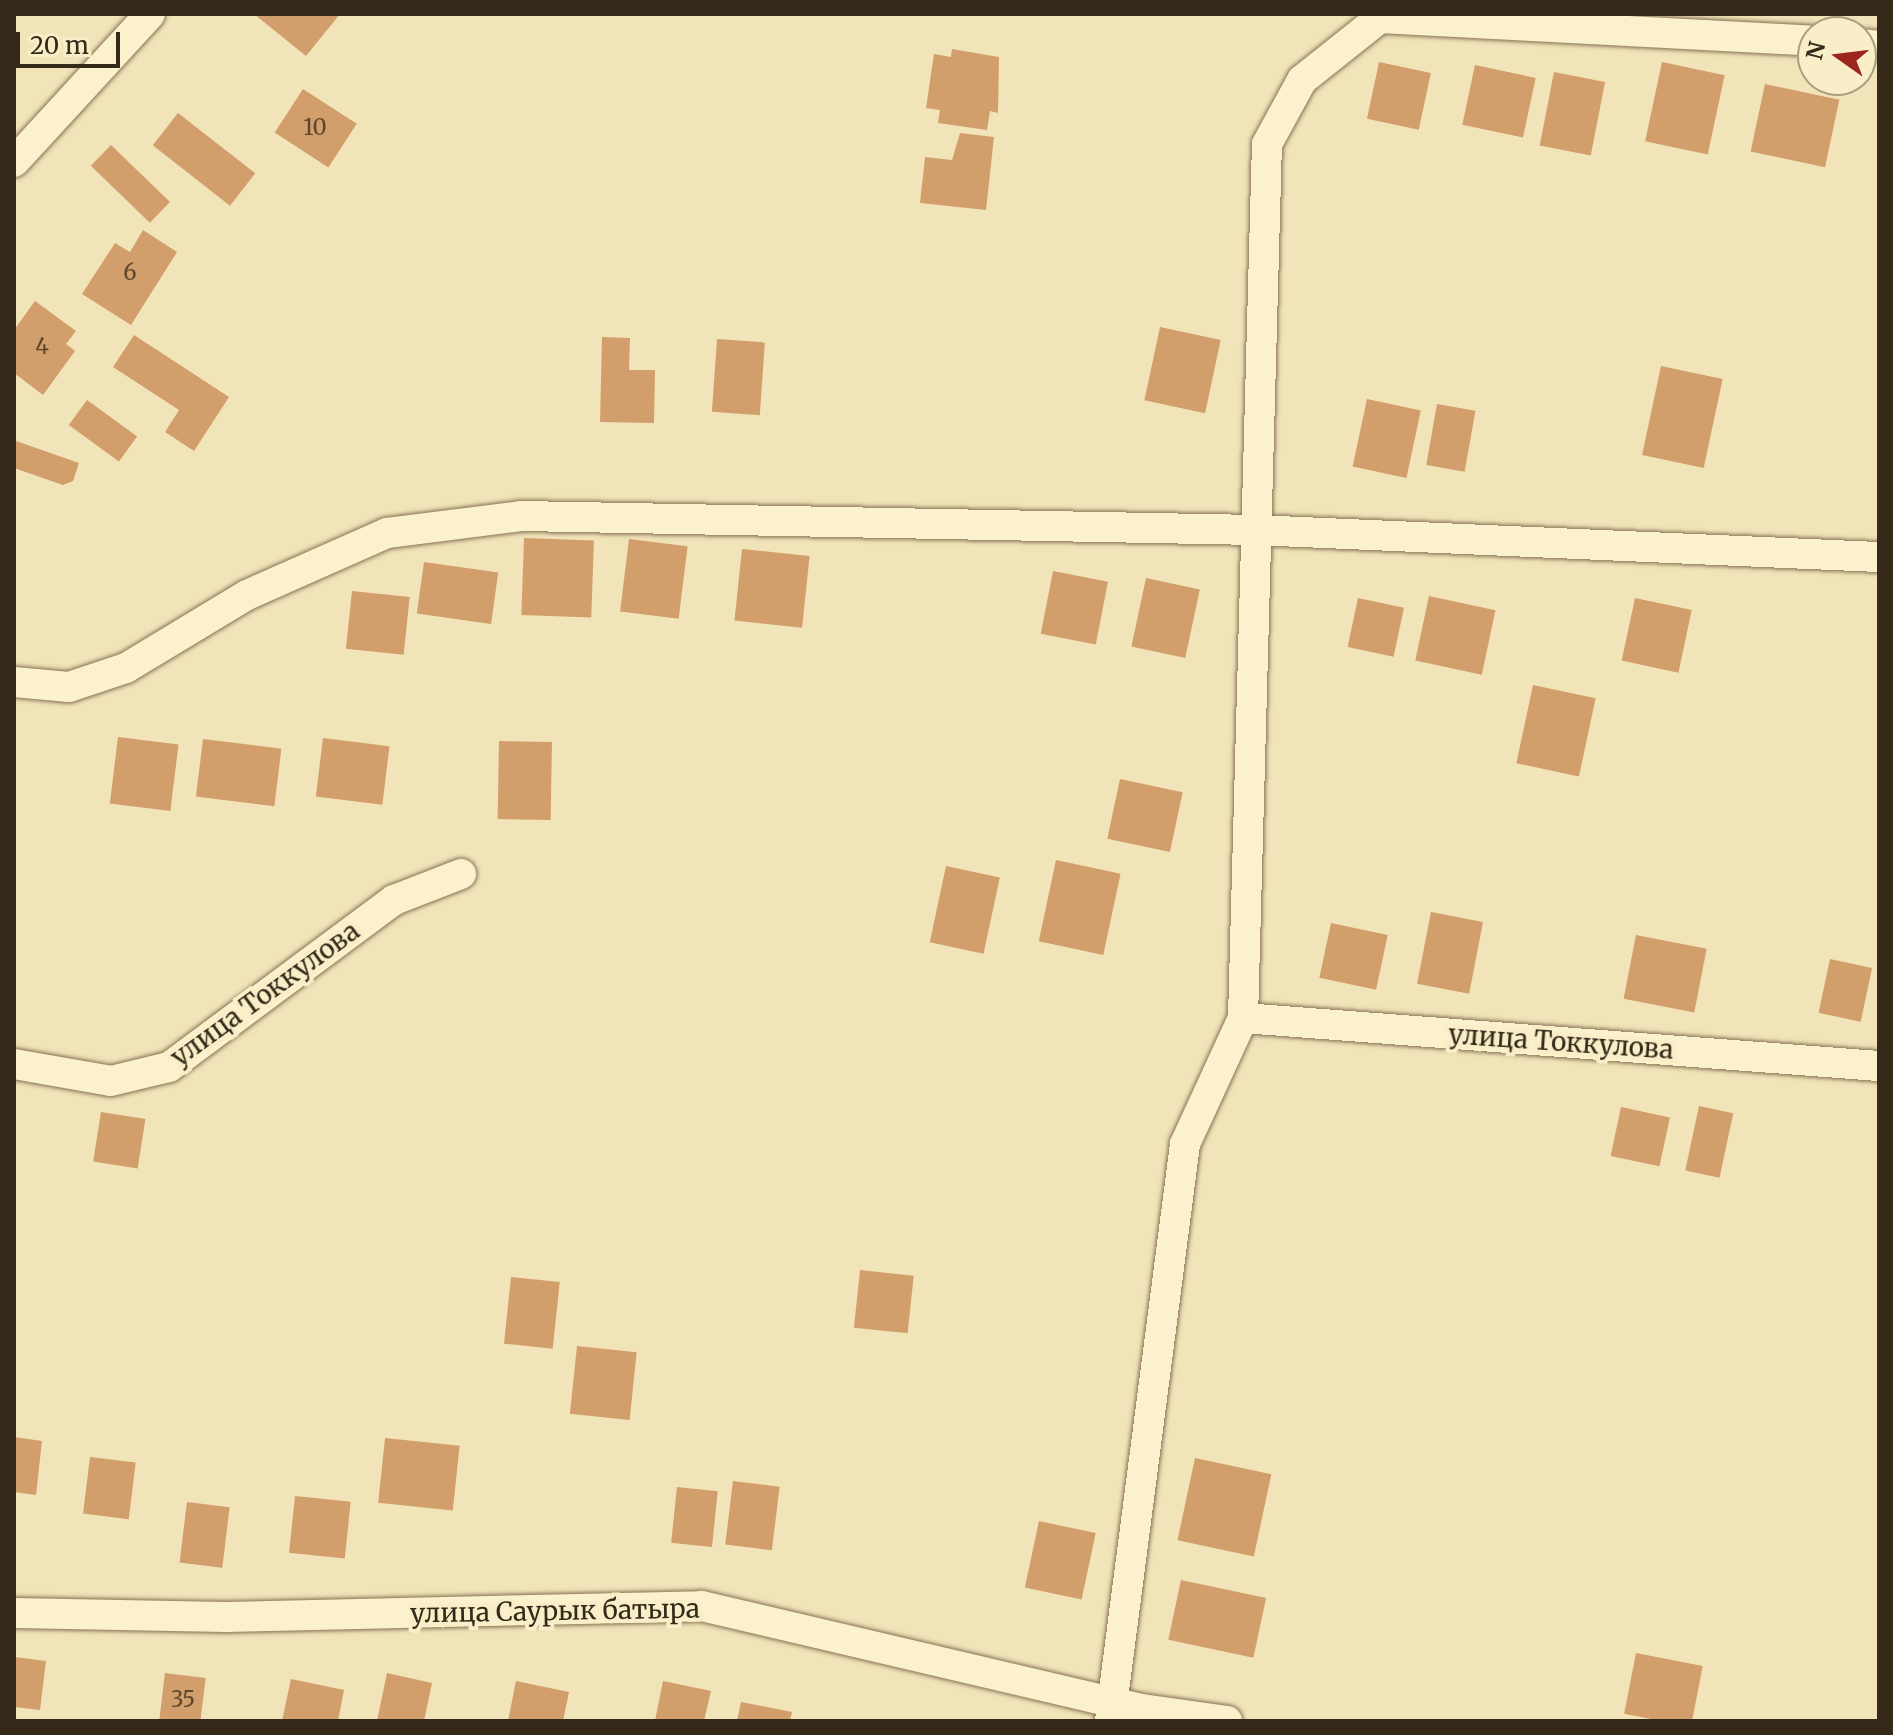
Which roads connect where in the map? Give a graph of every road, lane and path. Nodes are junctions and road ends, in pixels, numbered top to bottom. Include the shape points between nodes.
1 (150, 14) edge
2 (1797, 40) edge
3 (14, 162) edge
4 (1255, 530) junction
5 (1879, 557) edge
6 (14, 682) edge
7 (461, 874) dead end
8 (1243, 1018) junction
9 (14, 1064) edge
10 (1879, 1066) edge
11 (14, 1613) edge
12 (1112, 1712) edge
13 (1227, 1721) edge

1 - 3 street
2 - 4 street via 1380,18 1302,80 1267,144
4 - 5 street
4 - 6 street via 521,516 387,533 247,595 126,668 69,687
4 - 8 street
7 - 9 street, улица Токкулова via 394,900 169,1067 111,1081
8 - 10 street, улица Токкулова
8 - 12 street via 1185,1144
11 - 12 street, улица Саурык батыра via 226,1617 702,1606
12 - 13 street, улица Саурык батыра

